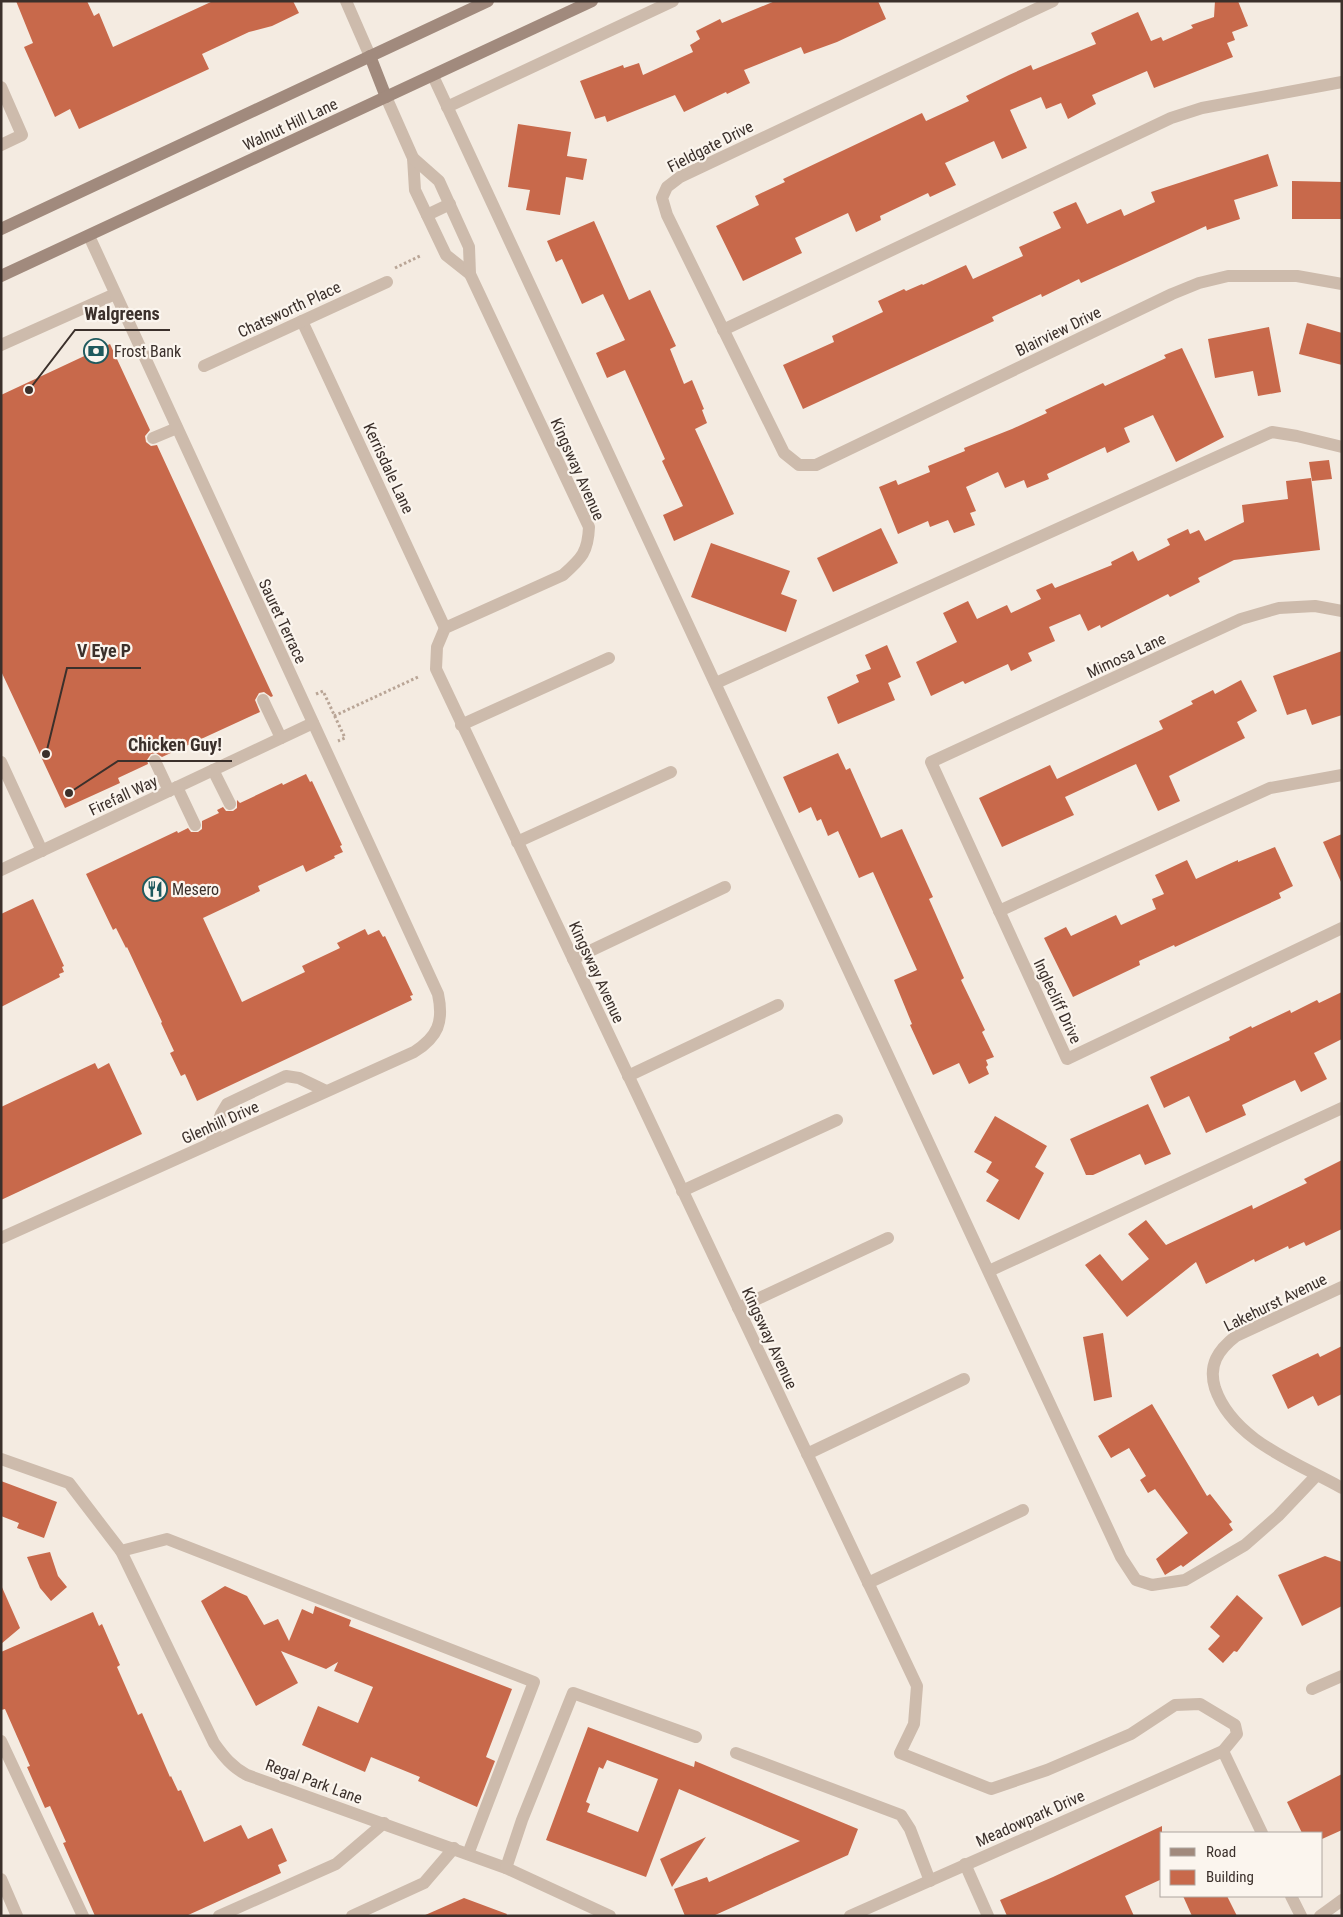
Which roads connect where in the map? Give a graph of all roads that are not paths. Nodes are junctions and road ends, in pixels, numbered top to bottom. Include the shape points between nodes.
1 (346, 1) edge
2 (488, 1) edge
3 (592, 1) edge
4 (673, 1) edge
5 (1053, 1) edge
6 (370, 56) junction
7 (433, 76) junction
8 (1342, 82) edge
9 (1, 87) edge
10 (386, 97) junction
11 (447, 107) junction
12 (1, 145) edge
13 (413, 158) junction
14 (450, 204) junction
15 (427, 215) junction
16 (1, 229) edge
17 (89, 236) junction
18 (470, 274) junction
19 (1, 276) edge
20 (387, 282) road end
21 (1342, 284) edge
22 (115, 294) junction
23 (302, 321) junction
24 (723, 330) junction
25 (1, 345) edge
26 (204, 366) dead end
27 (177, 428) junction
28 (153, 438) dead end
29 (1342, 446) edge
30 (799, 465) joint
31 (1342, 611) edge
32 (445, 628) junction
33 (609, 658) dead end
34 (716, 683) junction
35 (263, 700) dead end
36 (313, 724) junction
37 (461, 725) junction
38 (282, 738) junction
39 (155, 761) dead end
40 (1, 762) edge
41 (931, 762) joint
42 (214, 770) junction
43 (671, 772) dead end
44 (1342, 775) edge
45 (173, 789) junction
46 (230, 804) dead end
47 (195, 825) dead end
48 (517, 842) junction
49 (42, 851) junction
50 (1, 870) edge
51 (725, 887) dead end
52 (999, 911) junction
53 (1342, 928) edge
54 (572, 959) junction
55 (778, 1005) dead end
56 (440, 1021) joint
57 (628, 1076) junction
58 (326, 1092) junction
59 (1342, 1108) edge
60 (837, 1120) dead end
61 (211, 1144) junction
62 (682, 1191) junction
63 (1, 1238) edge
64 (888, 1238) dead end
65 (989, 1271) junction
66 (1342, 1287) edge
67 (738, 1308) junction
68 (964, 1379) dead end
69 (807, 1454) junction
70 (1, 1459) edge
71 (1316, 1476) junction
72 (1340, 1485) edge
73 (1023, 1510) dead end
74 (122, 1551) junction
75 (868, 1583) junction
76 (1342, 1676) edge
77 (1312, 1689) dead end
78 (696, 1737) dead end
79 (1, 1741) edge
80 (1223, 1751) junction
81 (736, 1753) dead end
82 (384, 1823) junction
83 (1262, 1832) edge
84 (454, 1848) junction
85 (468, 1854) junction
86 (965, 1864) junction
87 (506, 1868) junction
88 (1, 1879) edge
89 (930, 1881) junction
90 (1292, 1897) edge
91 (1342, 1900) edge
92 (18, 1916) edge
93 (83, 1916) edge
94 (219, 1916) edge
95 (352, 1916) edge
96 (610, 1916) edge
97 (850, 1916) edge
98 (988, 1916) edge
99 (1301, 1916) edge
100 (1320, 1916) edge

1 - 6 street
2 - 6 main road, Walnut Hill Lane
3 - 7 main road, Walnut Hill Lane
4 - 11 street
5 - 24 street, Fieldgate Drive via 680,177 668,187 662,198 667,215
6 - 10 main road
6 - 16 main road, Walnut Hill Lane
7 - 10 main road, Walnut Hill Lane
7 - 11 street
8 - 24 street via 1202,108 1171,118
9 - 12 street via 22,135
10 - 13 street, Kingsway Avenue
10 - 17 main road, Walnut Hill Lane
11 - 34 street
13 - 14 street, Kingsway Avenue via 439,180
13 - 15 street, Kingsway Avenue via 416,190
14 - 15 street
14 - 18 street, Kingsway Avenue via 469,247
15 - 18 street, Kingsway Avenue via 446,255
17 - 19 main road, Walnut Hill Lane
17 - 22 street, Sauret Terrace
18 - 32 street, Kingsway Avenue via 589,526 588,545 578,562 563,574
20 - 23 street, Chatsworth Place
21 - 30 street, Blairview Drive via 1297,276 1228,276 1199,283 816,465
22 - 25 street
22 - 27 street, Sauret Terrace
23 - 26 street, Chatsworth Place
23 - 32 street, Kerrisdale Lane
24 - 30 street, Fieldgate Drive via 784,453
27 - 28 street
27 - 36 street, Sauret Terrace
29 - 34 street via 1272,432
31 - 41 street, Mimosa Lane via 1315,606 1279,608 1242,619
32 - 37 street, Kingsway Avenue via 437,646 436,669
33 - 37 street
34 - 65 street
35 - 38 street
36 - 38 street, Firefall Way
36 - 56 street, Sauret Terrace via 438,994
37 - 48 street, Kingsway Avenue
38 - 42 street, Firefall Way
39 - 45 street
40 - 49 street
41 - 52 street, Inglecliff Drive
42 - 45 street, Firefall Way
42 - 46 street
43 - 48 street
44 - 52 street via 1270,788
45 - 47 street
45 - 49 street, Firefall Way
48 - 54 street, Kingsway Avenue
49 - 50 street, Firefall Way
51 - 54 street
52 - 53 street, Inglecliff Drive via 1067,1059
54 - 57 street, Kingsway Avenue
55 - 57 street
56 - 58 street, Glenhill Drive via 435,1034 420,1048
57 - 62 street, Kingsway Avenue
58 - 61 street, Glenhill Drive
58 - 61 street via 299,1078 286,1076 227,1104
59 - 65 street
60 - 62 street
61 - 63 street, Glenhill Drive
62 - 67 street, Kingsway Avenue
64 - 67 street
65 - 71 street via 1121,1557 1136,1580 1152,1585 1185,1580 1245,1545
66 - 71 street, Lakehurst Avenue via 1236,1336 1216,1356 1212,1378 1220,1402 1245,1432
67 - 69 street, Kingsway Avenue
68 - 69 street
69 - 75 street, Kingsway Avenue
70 - 74 street, Regal Park Lane via 69,1483
71 - 72 street, Lakehurst Avenue
73 - 75 street
74 - 82 street, Regal Park Lane via 214,1743 227,1761 247,1775
74 - 85 street via 167,1539 534,1682
75 - 80 street, Kingsway Avenue via 917,1686 914,1724 900,1753 991,1789 1048,1770 1131,1734 1175,1706 1200,1704 1235,1724 1237,1734
76 - 77 street
78 - 87 street via 572,1693
79 - 93 street
80 - 83 street
80 - 86 street, Meadowpark Drive
81 - 89 street via 901,1815 910,1828
82 - 84 street, Regal Park Lane
82 - 94 street via 336,1864
84 - 85 street, Regal Park Lane
84 - 95 street via 424,1883
85 - 87 street, Regal Park Lane
86 - 89 street, Meadowpark Drive
86 - 98 street
87 - 96 street, Regal Park Lane
88 - 92 street
89 - 97 street, Meadowpark Drive
90 - 99 street
91 - 100 street

